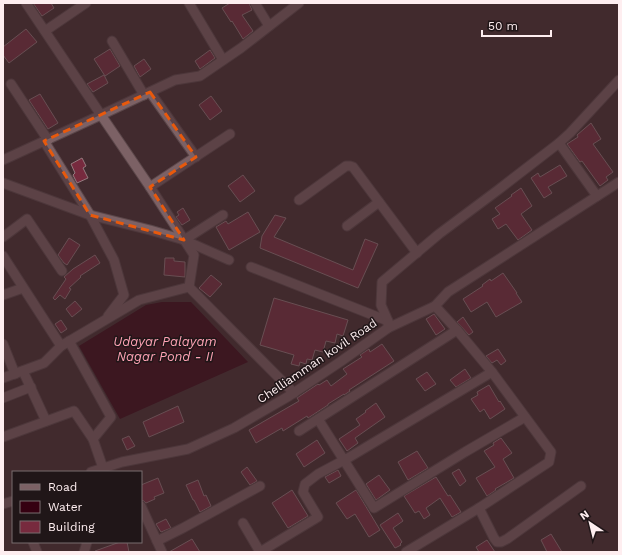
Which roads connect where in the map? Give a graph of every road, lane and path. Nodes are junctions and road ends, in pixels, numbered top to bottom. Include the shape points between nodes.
1 (26, 3) edge
2 (86, 3) edge
3 (189, 3) edge
4 (255, 3) edge
5 (299, 3) edge
6 (269, 26) junction
7 (45, 32) junction
8 (112, 41) dead end
9 (223, 60) junction
10 (619, 80) edge
11 (11, 84) dead end
12 (147, 93) junction
13 (101, 115) junction
14 (230, 134) dead end
15 (46, 140) junction
16 (559, 142) junction
17 (196, 157) junction
18 (3, 160) edge
19 (619, 182) edge
20 (3, 183) edge
21 (150, 187) junction
22 (597, 196) junction
23 (299, 200) dead end
24 (379, 202) junction
25 (90, 215) junction
26 (223, 215) dead end
27 (347, 226) dead end
28 (3, 237) edge
29 (184, 240) junction
30 (417, 253) junction
31 (3, 256) edge
32 (229, 260) dead end
33 (251, 267) dead end
34 (62, 271) dead end
35 (189, 287) junction
36 (24, 288) junction
37 (3, 295) edge
38 (435, 306) junction
39 (104, 320) junction
40 (388, 325) junction
41 (457, 330) junction
42 (69, 341) junction
43 (3, 344) edge
44 (61, 346) junction
45 (19, 372) junction
46 (492, 372) junction
47 (3, 378) edge
48 (31, 387) junction
49 (294, 393) junction
50 (3, 398) edge
51 (525, 417) junction
52 (318, 419) junction
53 (46, 421) junction
54 (299, 431) dead end
55 (3, 437) edge
56 (93, 439) junction
57 (344, 460) junction
58 (119, 468) edge
59 (101, 470) edge
60 (260, 486) dead end
61 (581, 486) dead end
62 (142, 508) edge
63 (479, 508) junction
64 (243, 523) dead end
65 (157, 541) junction
66 (162, 552) edge
67 (260, 552) edge
68 (406, 552) edge

1 - 7 street
2 - 7 street
3 - 9 street
4 - 6 street
5 - 6 street
6 - 9 street
7 - 13 street
8 - 12 street
9 - 12 street via 200,76 175,80
10 - 16 street, Chelliamman kovil Road
11 - 15 street
12 - 13 street
12 - 17 street
13 - 15 street
13 - 21 street
14 - 17 street
15 - 18 street
15 - 25 street
16 - 22 street
16 - 30 street, Chelliamman kovil Road
17 - 21 street
19 - 22 street
20 - 25 street
21 - 29 street
22 - 38 street via 448,292
23 - 24 street via 346,166 350,166
24 - 27 street
24 - 30 street
25 - 29 street
25 - 39 street via 114,260 124,295
26 - 29 street
28 - 34 street via 27,219
29 - 32 street
29 - 35 street via 194,255
30 - 40 street, Chelliamman kovil Road via 382,282 381,305
31 - 36 street
33 - 40 street
35 - 39 street via 139,300
35 - 49 street
36 - 37 street
36 - 44 street
38 - 40 street
38 - 41 street
39 - 42 street
40 - 49 street, Chelliamman kovil Road
41 - 46 street
41 - 52 street
42 - 44 street
42 - 56 street via 111,417
43 - 45 street
44 - 45 street via 44,363
45 - 47 street
45 - 48 street
46 - 51 street
46 - 57 street
48 - 50 street
48 - 53 street
49 - 58 street, Chelliamman kovil Road via 234,428 188,449
51 - 57 street via 374,508
51 - 63 street via 551,452 549,462
52 - 54 street
52 - 57 street
53 - 55 street
53 - 56 street via 74,411
56 - 59 street
57 - 67 street via 318,474 306,484 303,492 318,517
58 - 59 street, Chelliamman kovil Road
60 - 65 street
61 - 63 street via 501,542 494,538
62 - 65 street
63 - 68 street
64 - 67 street
65 - 66 street

